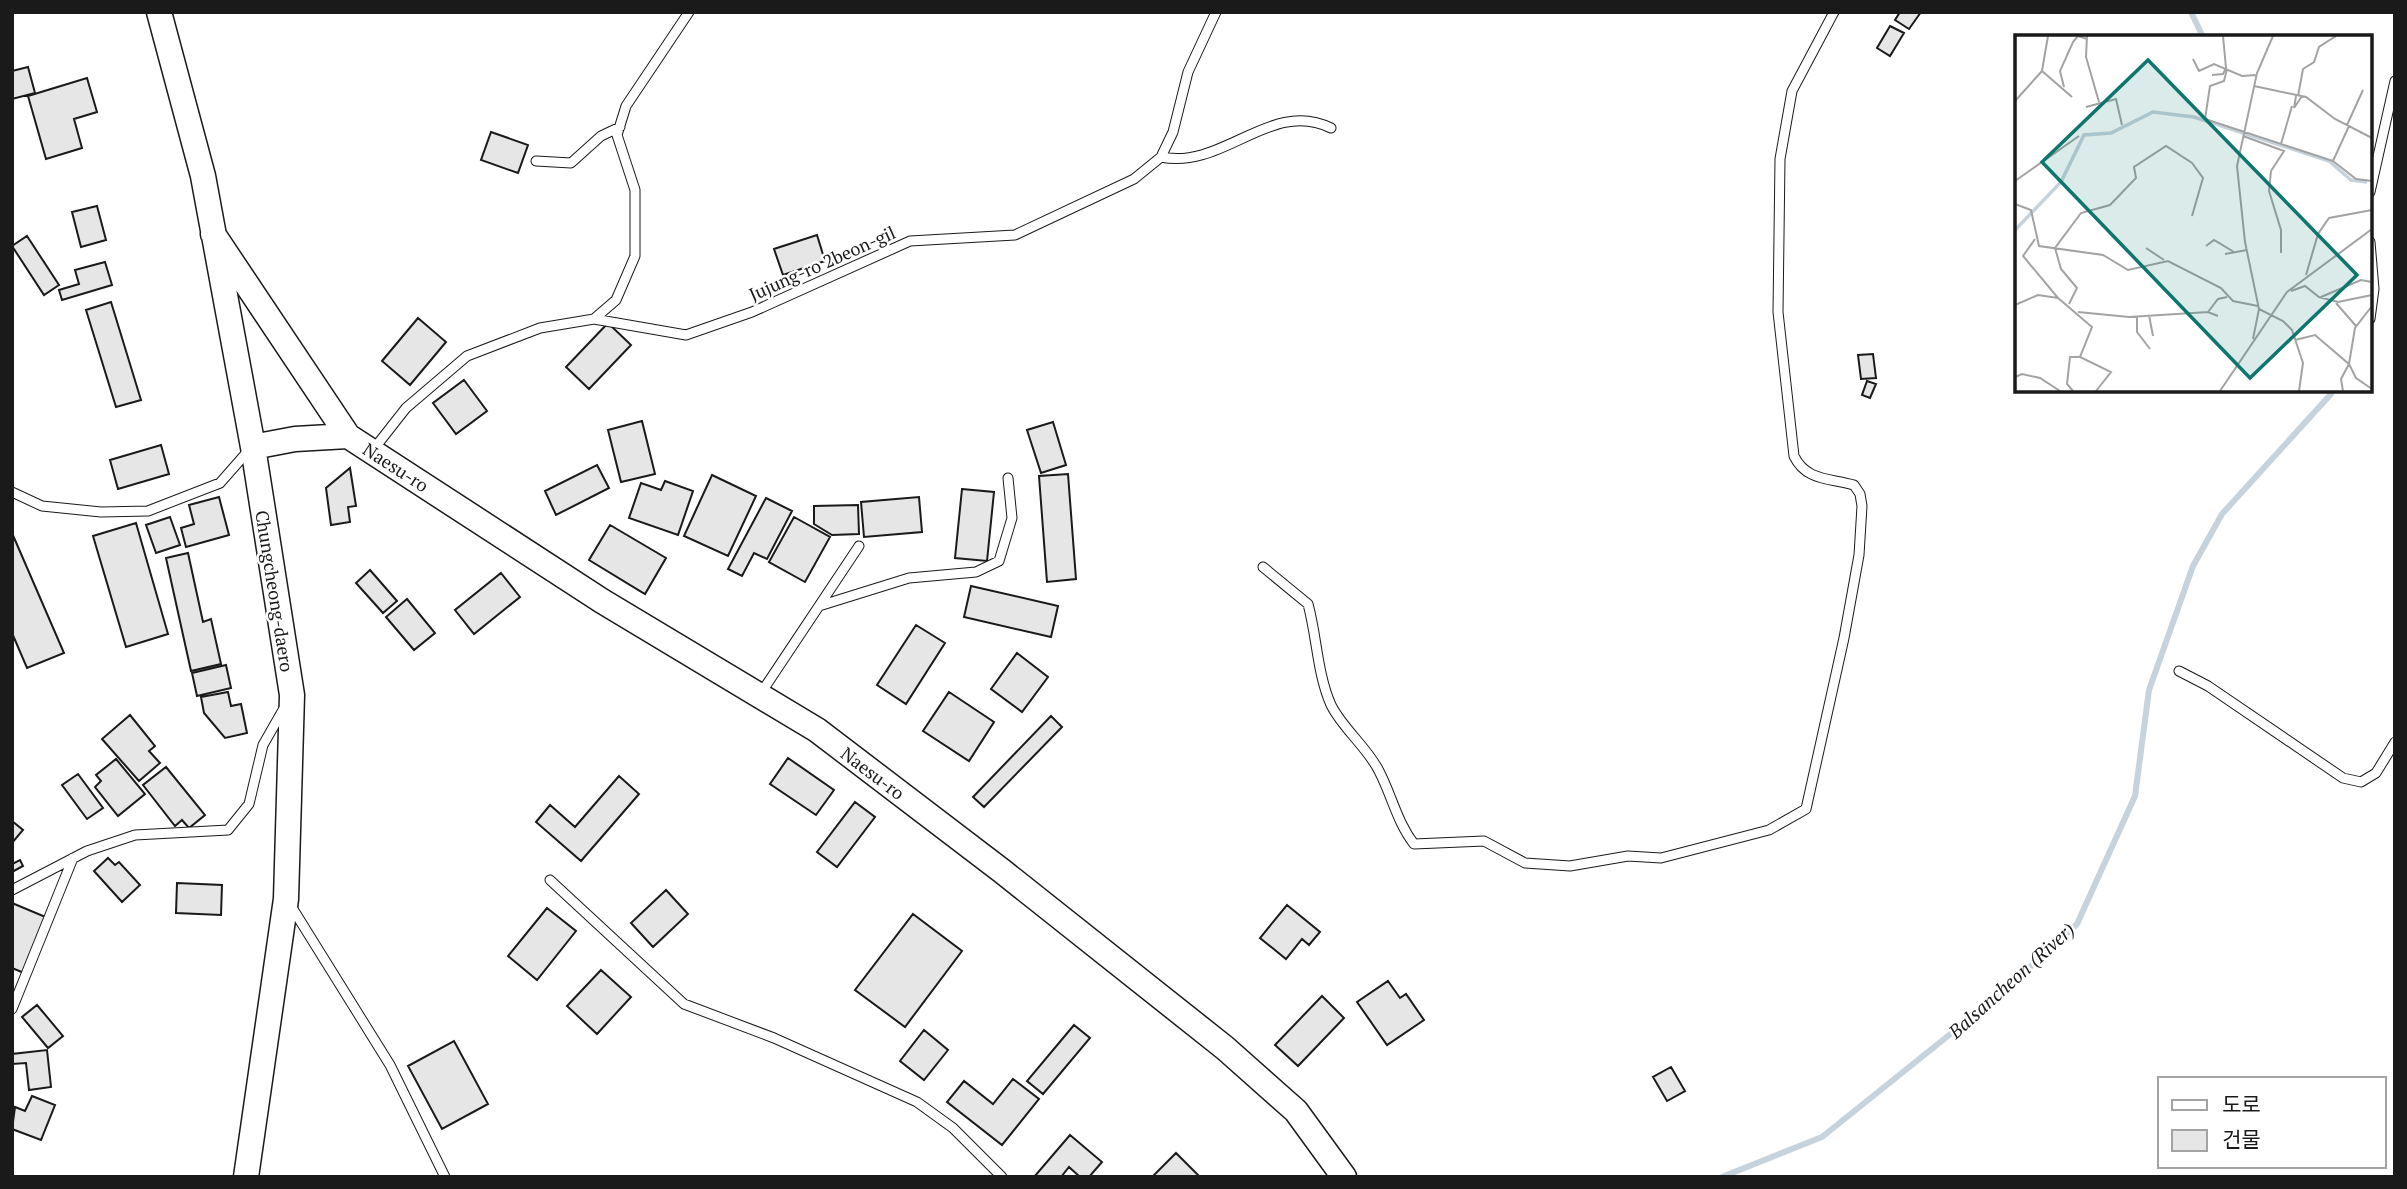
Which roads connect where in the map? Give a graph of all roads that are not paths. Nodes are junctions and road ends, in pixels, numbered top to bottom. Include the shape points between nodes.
1 (159, 12) edge
2 (689, 12) edge
3 (1216, 12) edge
4 (1835, 12) edge
5 (2395, 81) edge
6 (620, 127) junction
7 (1331, 128) dead end
8 (1161, 157) junction
9 (536, 161) dead end
10 (2372, 183) edge
11 (213, 234) junction
12 (2372, 266) edge
13 (2372, 304) edge
14 (594, 319) junction
15 (348, 436) junction
16 (253, 447) junction
17 (372, 451) junction
18 (1008, 478) dead end
19 (12, 492) edge
20 (859, 546) dead end
21 (1264, 567) dead end
22 (819, 606) junction
23 (2179, 671) dead end
24 (292, 695) junction
25 (759, 695) junction
26 (2395, 742) edge
27 (73, 858) junction
28 (550, 880) dead end
29 (12, 890) edge
30 (286, 899) junction
31 (12, 1009) edge
32 (246, 1177) edge
33 (445, 1177) edge
34 (1002, 1177) edge
35 (1344, 1177) edge

1 - 11 street, Chungcheong-daero via 203,176
2 - 6 lane via 625,106
3 - 8 lane, Jujung-ro 2beon-gil via 1188,72 1173,132
4 - 21 lane via 1792,91 1780,159 1778,312 1794,456 1812,476 1854,485 1862,506 1844,638 1806,809 1769,830 1661,858 1628,856 1570,866 1543,865 1525,863 1484,841 1414,844 1400,827 1373,760 1332,706 1308,604
5 - 10 lane
6 - 9 lane via 601,136 571,163
6 - 14 lane via 618,135 635,190 635,256 616,300
7 - 8 lane via 1313,119 1284,121 1201,156
8 - 14 lane, Jujung-ro 2beon-gil via 1134,179 1016,235 910,241 752,312 686,335
11 - 15 street
11 - 16 street, Chungcheong-daero
12 - 13 lane
14 - 17 lane, Jujung-ro 2beon-gil via 540,328 467,356 405,408
15 - 16 street
15 - 17 street, Naesu-ro
16 - 19 lane via 220,483 148,511 42,506
16 - 24 street, Chungcheong-daero
17 - 25 street, Naesu-ro via 602,601
18 - 22 lane via 1012,518 999,561 976,572 909,578
20 - 22 lane
22 - 25 lane
23 - 26 lane via 2343,778 2361,782 2376,773
24 - 27 lane via 263,746 249,804 228,830 135,835
24 - 30 street, Chungcheong-daero
25 - 35 street, Naesu-ro via 828,739 1225,1048 1296,1111
27 - 29 lane
27 - 31 lane
28 - 34 lane via 684,1004 918,1102 953,1128
30 - 32 street, Chungcheong-daero
30 - 33 lane via 390,1065

